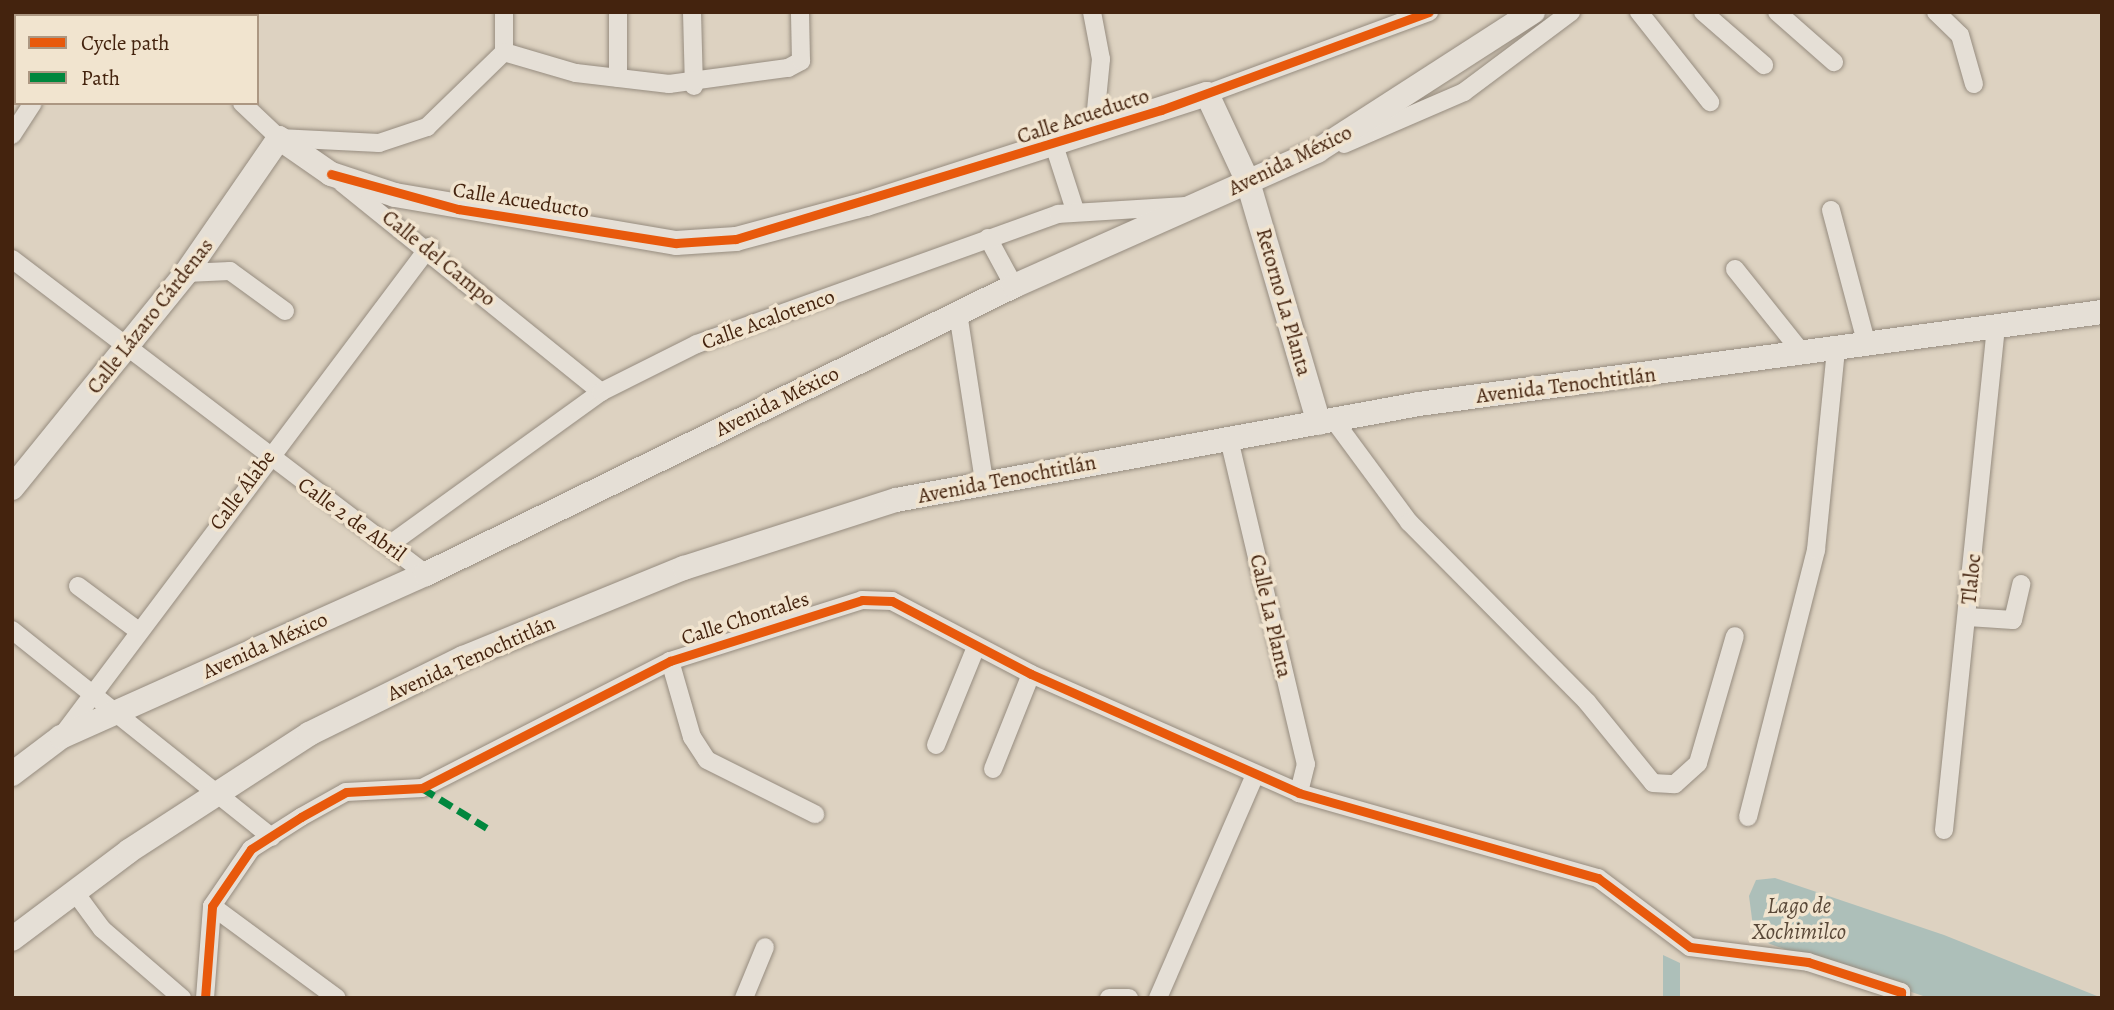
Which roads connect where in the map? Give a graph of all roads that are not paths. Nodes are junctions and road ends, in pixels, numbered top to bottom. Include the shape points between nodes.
1 (504, 12) edge
2 (618, 12) edge
3 (692, 12) edge
4 (800, 12) edge
5 (1092, 12) edge
6 (1429, 12) edge
7 (1533, 12) edge
8 (1572, 12) edge
9 (1639, 12) edge
10 (1703, 12) edge
11 (1777, 12) edge
12 (1936, 12) edge
13 (504, 52) junction
14 (1834, 62) dead end
15 (1764, 65) dead end
16 (618, 78) junction
17 (1974, 84) dead end
18 (694, 86) junction
19 (1207, 94) junction
20 (1710, 102) dead end
21 (32, 105) edge
22 (244, 105) edge
23 (1094, 131) junction
24 (12, 135) edge
25 (279, 138) junction
26 (1054, 145) junction
27 (1317, 151) junction
28 (331, 174) junction
29 (1248, 182) junction
30 (1192, 206) junction
31 (1830, 209) dead end
32 (1075, 211) junction
33 (988, 238) junction
34 (429, 247) junction
35 (12, 259) edge
36 (1735, 268) dead end
37 (186, 273) junction
38 (1014, 286) junction
39 (285, 311) dead end
40 (2102, 312) edge
41 (958, 313) junction
42 (1996, 327) junction
43 (1867, 345) junction
44 (1836, 350) junction
45 (125, 351) junction
46 (1803, 354) junction
47 (601, 392) junction
48 (1326, 421) junction
49 (1229, 439) junction
50 (267, 456) junction
51 (984, 481) junction
52 (12, 488) edge
53 (389, 545) junction
54 (425, 574) junction
55 (2021, 584) dead end
56 (78, 586) dead end
57 (1968, 617) junction
58 (136, 629) junction
59 (12, 630) edge
60 (1735, 636) dead end
61 (975, 647) junction
62 (670, 660) junction
63 (1031, 674) junction
64 (89, 692) junction
65 (118, 710) junction
66 (61, 737) junction
67 (936, 745) dead end
68 (993, 769) dead end
69 (12, 774) edge
70 (1255, 775) junction
71 (216, 792) junction
72 (1299, 793) junction
73 (815, 814) dead end
74 (1748, 817) dead end
75 (1944, 830) dead end
76 (271, 836) junction
77 (74, 891) junction
78 (212, 906) junction
79 (12, 939) edge
80 (765, 947) dead end
81 (182, 998) edge
82 (205, 998) edge
83 (337, 998) edge
84 (744, 998) edge
85 (1158, 998) edge
86 (1901, 998) edge

1 - 13 street
2 - 16 street
3 - 18 street
4 - 18 street via 801,61
5 - 23 street via 1101,59
6 - 19 street, Calle Acueducto
7 - 27 main road, Avenida México
8 - 27 street via 1464,92
9 - 20 street
10 - 15 street
11 - 14 street
12 - 17 street via 1959,35
13 - 16 street
13 - 25 street via 427,127 410,135 379,143
16 - 18 street
19 - 23 main road, Calle Acueducto
19 - 29 main road
21 - 24 street
22 - 25 street, Calle del Campo
23 - 26 main road, Calle Acueducto
25 - 28 main road, Calle del Campo
25 - 37 main road, Calle Lázaro Cárdenas
26 - 28 main road, Calle Acueducto via 736,239 676,243 458,209
26 - 32 street
27 - 29 main road, Avenida México
28 - 34 street, Calle del Campo
29 - 30 main road, Avenida México
29 - 48 main road, Retorno La Planta
30 - 32 street, Calle Acalotenco
30 - 38 main road, Avenida México
31 - 43 street
32 - 33 street, Calle Acalotenco
33 - 38 street
33 - 47 street, Calle Acalotenco via 697,344
34 - 47 street, Calle del Campo
34 - 50 street, Calle Álabe
35 - 45 street, Calle 2 de Abril
36 - 46 street
37 - 39 street via 229,271
37 - 45 main road, Calle Lázaro Cárdenas
38 - 41 main road, Avenida México
40 - 42 main road, Avenida Tenochtitlán
41 - 51 street
41 - 54 main road, Avenida México
42 - 43 main road, Avenida Tenochtitlán
42 - 57 street, Tlaloc
43 - 44 main road, Avenida Tenochtitlán
44 - 46 main road, Avenida Tenochtitlán
44 - 74 street via 1816,550
45 - 50 street, Calle 2 de Abril
45 - 52 main road, Calle Lázaro Cárdenas
46 - 48 main road, Avenida Tenochtitlán
47 - 53 street, Calle Acalotenco
48 - 49 main road, Avenida Tenochtitlán
48 - 60 street via 1409,522 1587,702 1653,783 1675,784 1698,763
49 - 51 main road, Avenida Tenochtitlán
49 - 72 street, Calle La Planta via 1306,764
50 - 53 street, Calle 2 de Abril
50 - 58 street, Calle Álabe
51 - 71 main road, Avenida Tenochtitlán via 896,500 684,568 463,658 309,734
53 - 54 street, Calle 2 de Abril
54 - 65 main road, Avenida México
55 - 57 street via 2012,620
56 - 58 street
57 - 75 street, Tlaloc
58 - 64 street, Calle Álabe
59 - 64 street
61 - 62 street, Calle Chontales via 892,601 862,600
61 - 63 street, Calle Chontales
61 - 67 street
62 - 73 street via 692,737 707,760
62 - 76 street, Calle Chontales via 422,788 346,792
63 - 68 street
63 - 70 street, Calle Chontales
64 - 65 street
64 - 66 street, Calle Álabe
65 - 66 main road, Avenida México
65 - 71 street
66 - 69 main road, Avenida México
70 - 72 street, Calle Chontales
70 - 85 street
71 - 76 street
71 - 77 main road, Avenida Tenochtitlán
72 - 86 street, Calle Chontales via 1407,828 1598,878 1690,947 1808,962 1901,992
76 - 78 street, Calle Chontales via 251,849
77 - 79 main road, Avenida Tenochtitlán
77 - 81 street via 102,929
78 - 82 street
78 - 83 street
80 - 84 street

